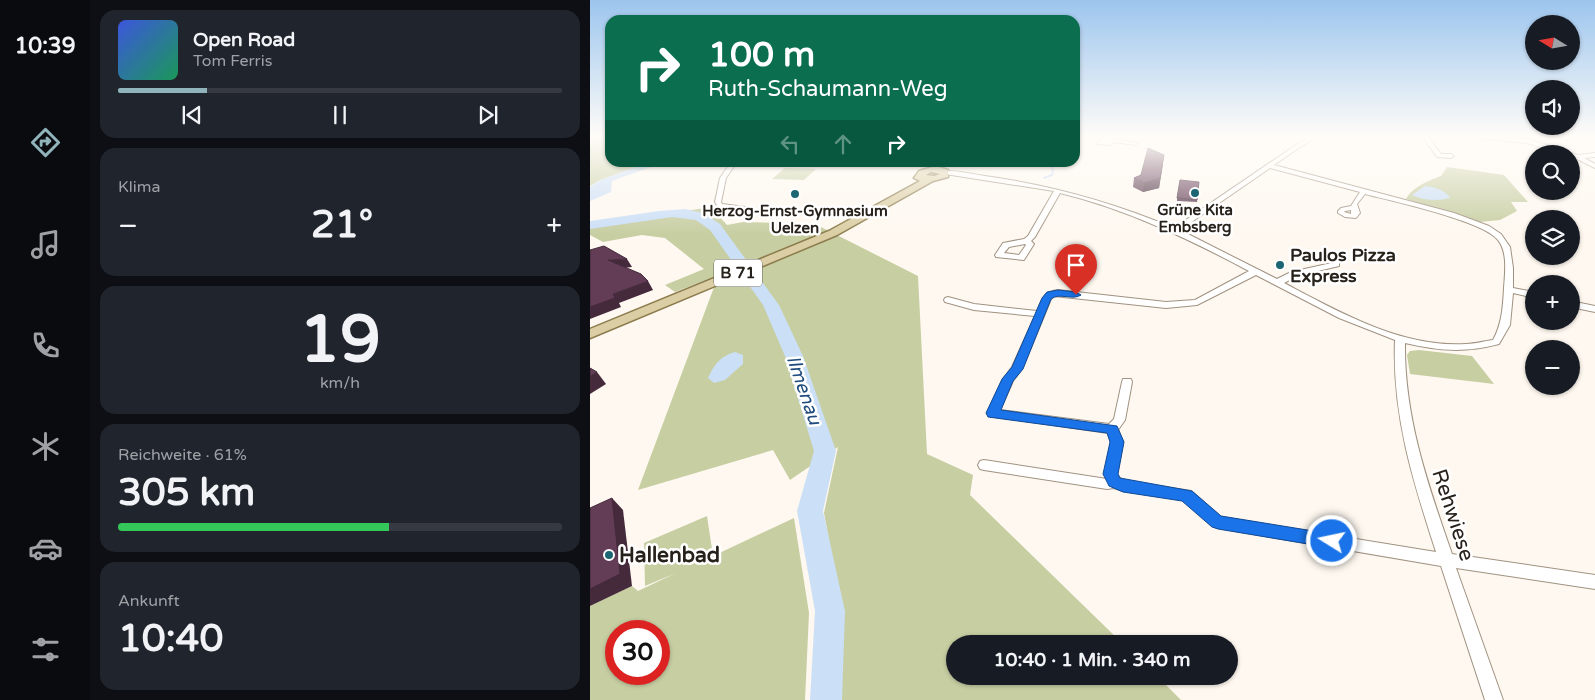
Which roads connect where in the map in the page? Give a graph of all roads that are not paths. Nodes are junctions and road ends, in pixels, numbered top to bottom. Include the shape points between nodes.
1 (729, 169) edge
2 (1266, 169) edge
3 (1280, 169) edge
4 (934, 171) edge
5 (1058, 190) junction
6 (1364, 191) junction
7 (720, 206) dead end
8 (1354, 208) dead end
9 (1175, 230) junction
10 (1026, 241) dead end
11 (1336, 264) dead end
12 (1256, 271) junction
13 (1277, 283) junction
14 (1508, 289) junction
15 (1525, 293) edge
16 (948, 300) dead end
17 (1580, 306) edge
18 (1595, 309) edge
19 (1040, 314) junction
20 (590, 334) edge
21 (1400, 338) junction
22 (1127, 382) dead end
23 (1112, 429) junction
24 (984, 465) dead end
25 (1115, 482) junction
26 (1446, 560) junction
27 (1595, 582) edge
28 (1494, 700) edge

1 - 7 street via 718,196
2 - 9 street
3 - 6 street
4 - 5 street
4 - 20 main road, B 71 via 833,233
5 - 9 street via 1107,204
5 - 10 street
6 - 8 street
6 - 14 street via 1451,215 1493,232 1507,248
9 - 12 street
11 - 13 street via 1294,274
12 - 13 street
12 - 19 street via 1197,302 1166,305 1058,293 1047,298
13 - 21 street via 1339,315
14 - 15 street
14 - 21 street via 1504,328 1496,342 1456,348
16 - 19 street via 974,307
17 - 18 street
19 - 23 street via 1017,369 1008,379 993,413
21 - 26 street, Rehwiese via 1399,385 1404,422
22 - 23 street via 1119,420
23 - 25 street via 1117,442 1111,474
24 - 25 street via 1107,484
25 - 26 street via 1186,495 1218,522
26 - 27 street
26 - 28 street, Rehwiese

